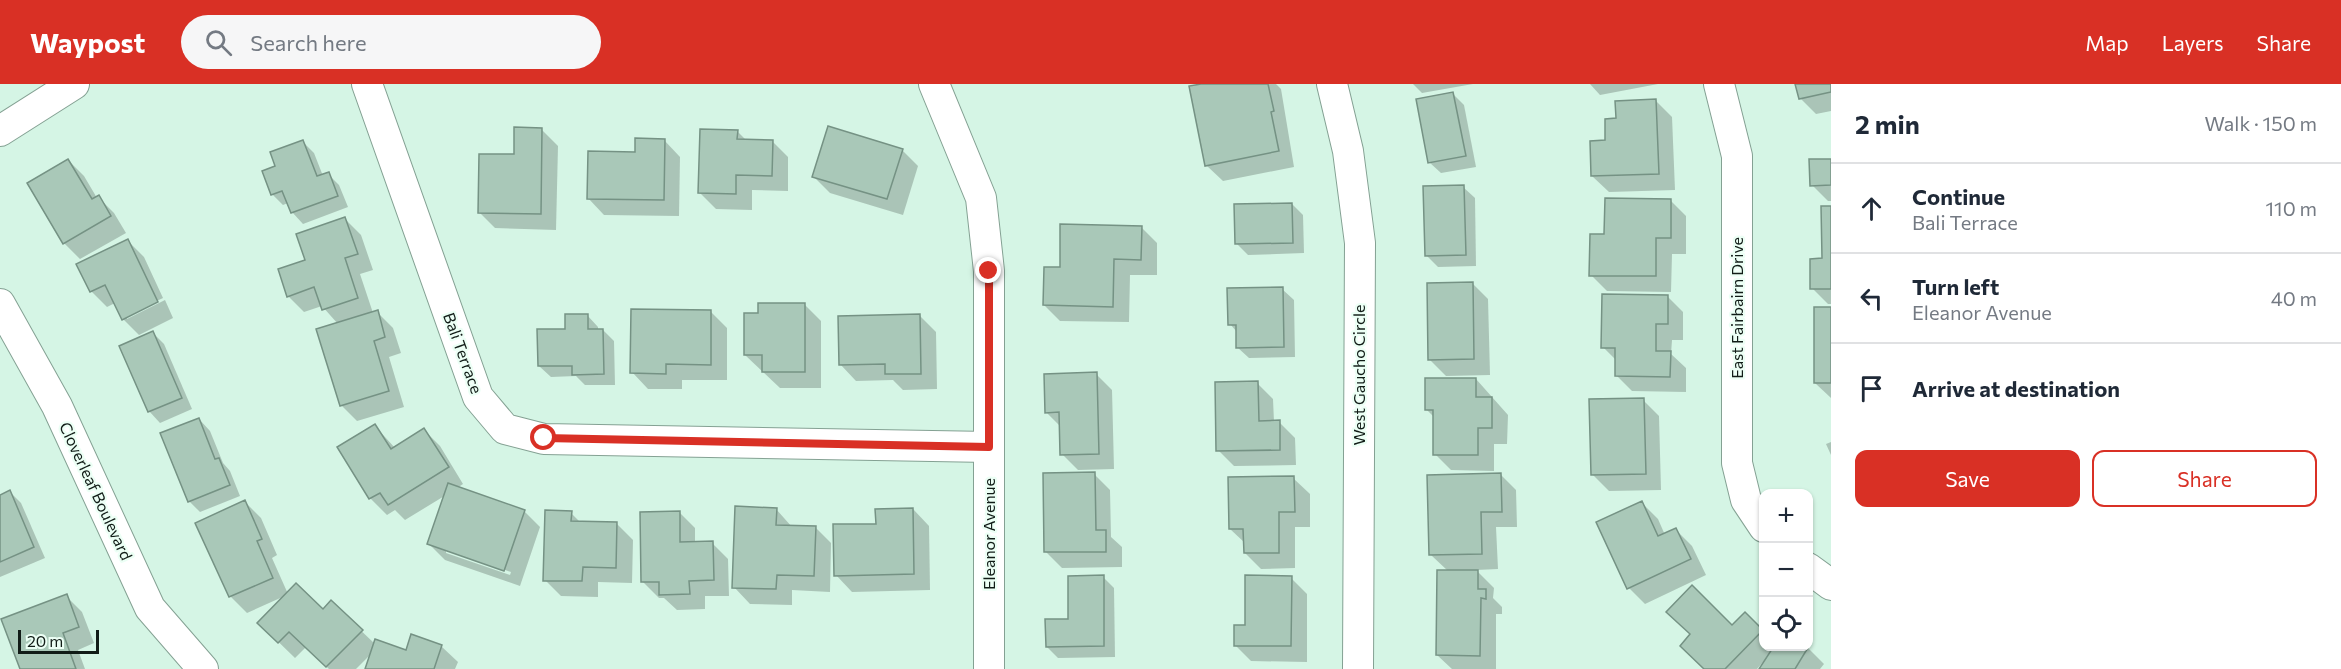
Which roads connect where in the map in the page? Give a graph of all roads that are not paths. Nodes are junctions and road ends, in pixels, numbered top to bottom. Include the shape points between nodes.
1 (74, 84) edge
2 (367, 84) edge
3 (934, 84) edge
4 (1332, 84) edge
5 (1719, 84) edge
6 (0, 130) edge
7 (0, 304) edge
8 (989, 447) junction
9 (1759, 520) edge
10 (1813, 571) edge
11 (1831, 585) edge
12 (203, 669) edge
13 (989, 669) edge
14 (1358, 669) edge

1 - 6 street
2 - 8 street, Bali Terrace via 478,397 505,429 544,438
3 - 8 street, Eleanor Avenue via 981,198 989,271
4 - 14 street, West Gaucho Circle via 1348,151 1360,243
5 - 9 street, East Fairbairn Drive via 1737,156 1737,464 1746,500
7 - 12 street, Cloverleaf Boulevard via 57,406 150,608
8 - 13 street, Eleanor Avenue
10 - 11 street

